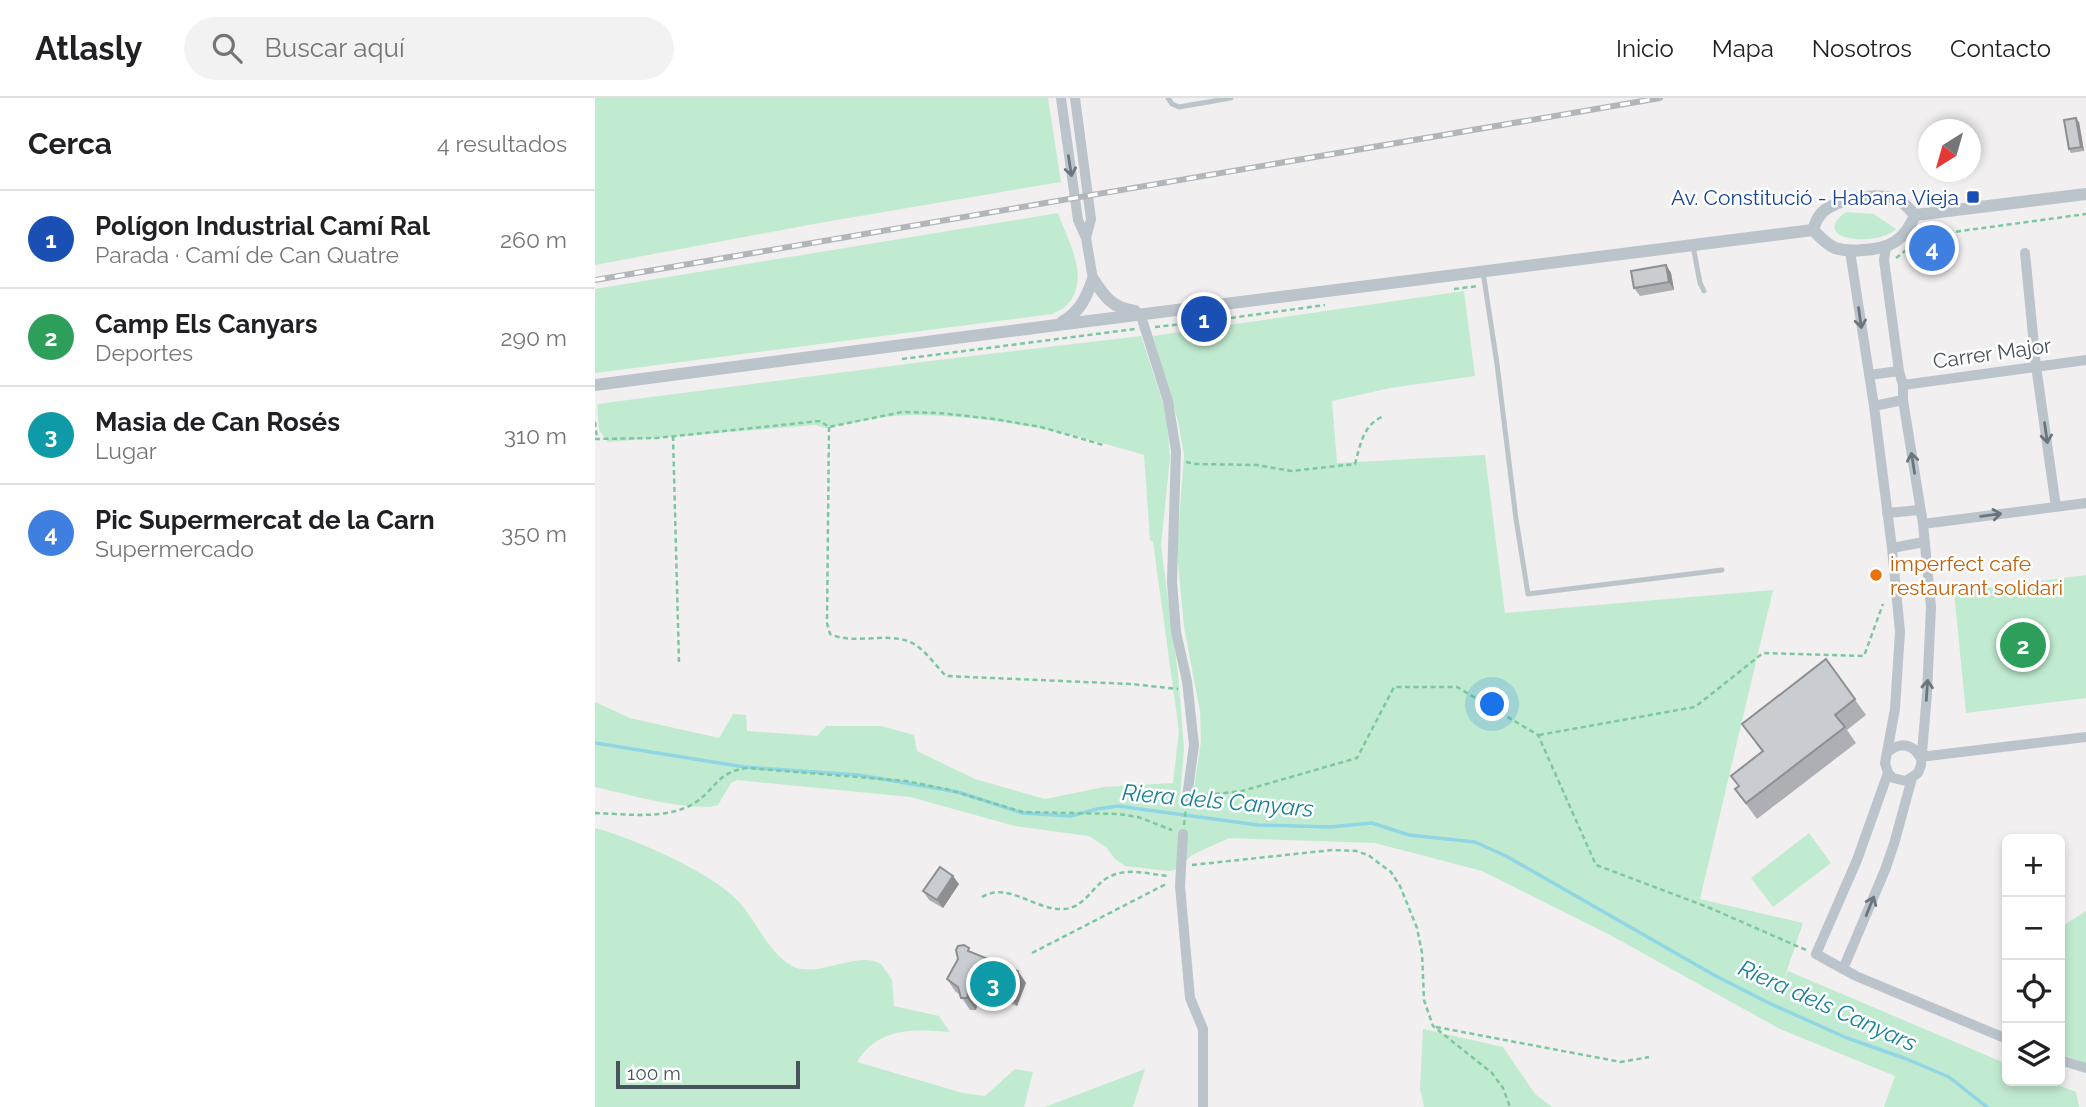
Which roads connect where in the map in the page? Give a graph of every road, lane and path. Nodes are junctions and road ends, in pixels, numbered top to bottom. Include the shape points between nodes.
1 (1061, 98) edge
2 (1075, 98) edge
3 (1168, 98) edge
4 (1231, 98) edge
5 (2086, 194) edge
6 (2086, 214) edge
7 (1915, 215) junction
8 (1813, 230) junction
9 (1087, 238) junction
10 (1693, 246) junction
11 (1850, 251) junction
12 (2025, 253) dead end
13 (1885, 254) junction
14 (1093, 279) junction
15 (1484, 279) junction
16 (1444, 290) dead end
17 (1704, 291) dead end
18 (1324, 305) dead end
19 (1146, 319) junction
20 (1057, 325) junction
21 (901, 359) dead end
22 (2086, 360) edge
23 (2036, 366) junction
24 (1899, 370) junction
25 (1869, 375) junction
26 (595, 385) edge
27 (1903, 385) junction
28 (1903, 400) junction
29 (1874, 406) junction
30 (1382, 417) dead end
31 (595, 422) edge
32 (829, 427) junction
33 (673, 436) junction
34 (596, 439) edge
35 (1103, 445) dead end
36 (1176, 459) junction
37 (2086, 503) edge
38 (2056, 506) junction
39 (1920, 510) junction
40 (1887, 513) junction
41 (1923, 524) junction
42 (1924, 542) junction
43 (1892, 548) junction
44 (1722, 570) dead end
45 (1883, 604) dead end
46 (678, 663) dead end
47 (1188, 690) junction
48 (1538, 735) junction
49 (2086, 737) edge
50 (1888, 752) junction
51 (1920, 757) junction
52 (1888, 773) junction
53 (1912, 778) junction
54 (1187, 797) junction
55 (595, 813) edge
56 (1183, 834) junction
57 (1181, 871) junction
58 (982, 897) dead end
59 (1032, 953) dead end
60 (1816, 954) junction
61 (1843, 969) junction
62 (1433, 1026) junction
63 (2002, 1037) edge
64 (1649, 1057) dead end
65 (2065, 1062) edge
66 (2086, 1068) edge
67 (1203, 1107) edge
68 (1510, 1107) edge

1 -> 9 street via 1078,219
2 - 9 street via 1091,219
3 - 4 lane via 1179,107
5 - 7 street
6 - 13 path via 1924,236 1897,258
7 - 8 street via 1902,202 1882,196 1856,198 1826,208
7 - 13 street
8 - 10 street
8 - 11 street via 1826,243
9 - 14 street
10 - 15 street
10 - 17 lane
11 - 13 street
11 -> 25 street
12 - 23 street
13 - 24 street
14 - 19 street via 1105,297
14 - 20 street via 1074,315
15 - 16 path
15 - 19 street
15 - 44 lane via 1528,594
18 - 19 path via 1201,323
19 - 20 street
19 - 21 path
19 - 36 street via 1168,401
20 - 26 street
22 - 23 street, Carrer Major
23 - 27 street, Carrer Major
23 -> 38 street
24 - 25 street
24 - 27 street
25 - 29 street
27 - 28 street
28 - 29 street
39 -> 28 street
29 - 40 street
30 - 36 path via 1373,421 1363,436 1355,464 1290,471
31 - 34 path
32 - 33 path via 820,421
32 - 35 path via 902,412 940,413 1041,427
32 - 47 path via 830,634 841,639 900,639 915,645 946,676
33 - 34 path
33 - 46 path
36 - 47 street via 1171,582
37 - 38 street
41 -> 38 street
39 - 40 street
39 - 41 street
40 - 43 street
41 - 42 street
42 - 43 street
51 -> 42 street via 1931,607
43 - 50 street via 1900,632
45 - 48 path via 1864,656 1763,653 1695,707
47 - 54 street via 1194,745
48 - 54 path via 1457,687 1394,687 1357,758 1242,791
48 - 60 path via 1596,865
49 - 51 street
50 - 51 street via 1910,746
50 - 52 street
51 - 53 street via 1918,773
52 - 53 street via 1899,780
52 - 60 street
61 -> 53 street via 1885,870
54 - 56 path
55 - 56 path via 681,809 696,803 723,776 747,768 907,781 1023,812 1118,814
56 - 57 street
57 - 58 path via 1129,871 1107,879 1086,899 1065,909 1048,908 1005,892
57 - 59 path
57 - 62 path via 1332,850 1368,855 1391,872 1417,928 1424,1000
57 - 67 street via 1190,998 1203,1029
60 - 61 street
61 - 63 street
62 - 64 path via 1621,1062
62 - 68 path via 1492,1073
65 - 66 street

